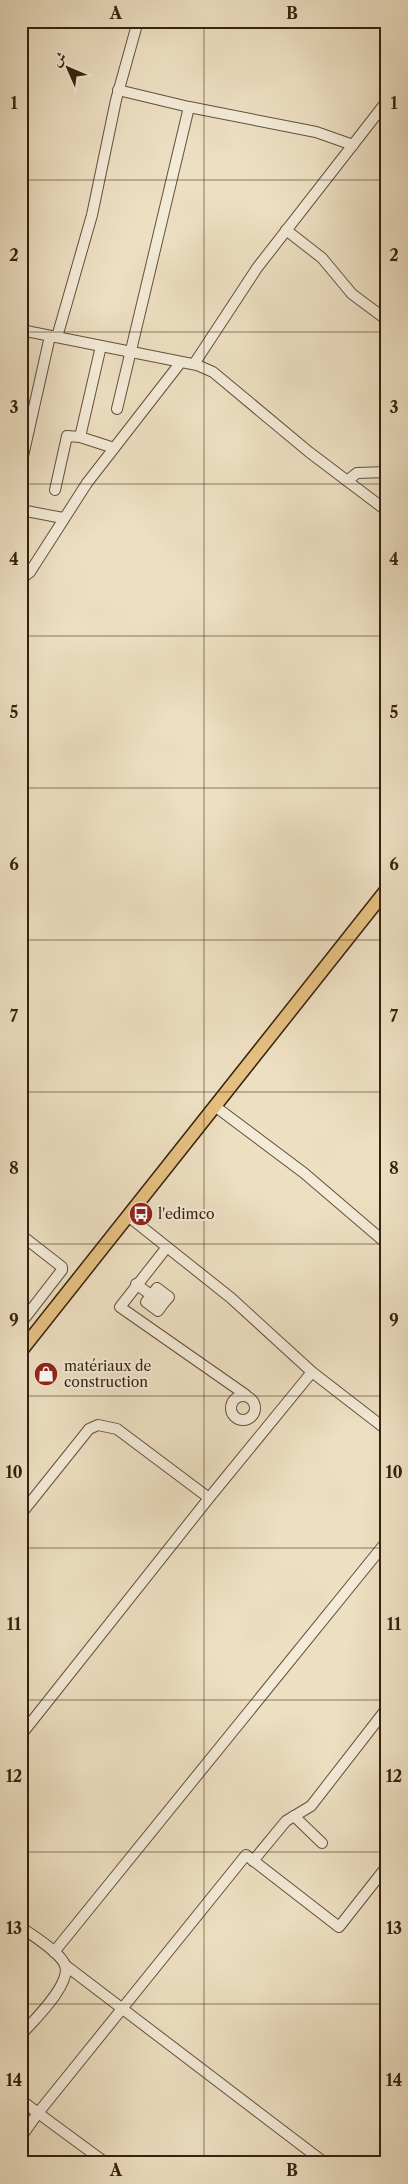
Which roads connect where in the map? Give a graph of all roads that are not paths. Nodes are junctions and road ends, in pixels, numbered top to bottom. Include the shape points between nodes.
1 (138, 21) edge
2 (118, 90) junction
3 (387, 101) edge
4 (189, 107) junction
5 (353, 144) junction
6 (286, 230) junction
7 (387, 320) edge
8 (21, 330) edge
9 (54, 336) junction
10 (101, 346) junction
11 (130, 352) junction
12 (181, 362) junction
13 (194, 364) junction
14 (117, 409) dead end
15 (80, 437) junction
16 (114, 448) junction
17 (21, 465) edge
18 (387, 472) edge
19 (347, 481) junction
20 (55, 490) dead end
21 (21, 510) edge
22 (387, 511) edge
23 (63, 518) junction
24 (21, 579) edge
25 (387, 889) edge
26 (216, 1107) junction
27 (128, 1216) junction
28 (21, 1235) edge
29 (387, 1244) edge
30 (167, 1246) junction
31 (136, 1284) junction
32 (163, 1304) dead end
33 (21, 1323) edge
34 (21, 1351) edge
35 (312, 1372) junction
36 (246, 1396) dead end
37 (387, 1430) edge
38 (208, 1498) junction
39 (21, 1514) edge
40 (387, 1541) edge
41 (387, 1708) edge
42 (21, 1735) edge
43 (294, 1816) junction
44 (322, 1843) dead end
45 (253, 1861) junction
46 (387, 1866) edge
47 (21, 1927) edge
48 (54, 1952) junction
49 (65, 1965) junction
50 (122, 2008) junction
51 (21, 2035) edge
52 (21, 2100) edge
53 (38, 2113) junction
54 (21, 2137) edge
55 (106, 2163) edge
56 (325, 2163) edge

1 - 2 street
2 - 4 street
2 - 9 street via 94,207
3 - 5 street
4 - 5 street via 316,132
4 - 11 street
5 - 6 street
6 - 7 street via 322,258 352,294
6 - 13 street
8 - 9 street
9 - 10 street
9 - 17 street
10 - 11 street
10 - 15 street
11 - 12 street
11 - 14 street
12 - 13 street
12 - 16 street
13 - 19 street via 213,372
15 - 16 street
15 - 20 street via 67,436
16 - 23 street
18 - 19 street via 357,473
19 - 22 street
21 - 23 street
23 - 24 street via 30,572
25 - 26 main road
26 - 27 main road
26 - 29 street via 304,1173
27 - 30 street
27 - 34 main road
28 - 33 street via 62,1270
30 - 31 street
30 - 35 street via 231,1298
31 - 32 street via 152,1295 146,1302 158,1311
31 - 36 street via 120,1307
35 - 37 street
35 - 38 street
38 - 39 street via 117,1429 98,1425 89,1429
38 - 42 street
40 - 48 street
41 - 43 street via 311,1806
43 - 44 street
43 - 45 street via 286,1821
45 - 46 street via 339,1927
45 - 50 street via 246,1855
47 - 48 street
48 - 49 street
49 - 50 street
49 - 51 street via 62,1985
50 - 53 street
50 - 56 street
52 - 53 street
53 - 54 street
53 - 55 street

